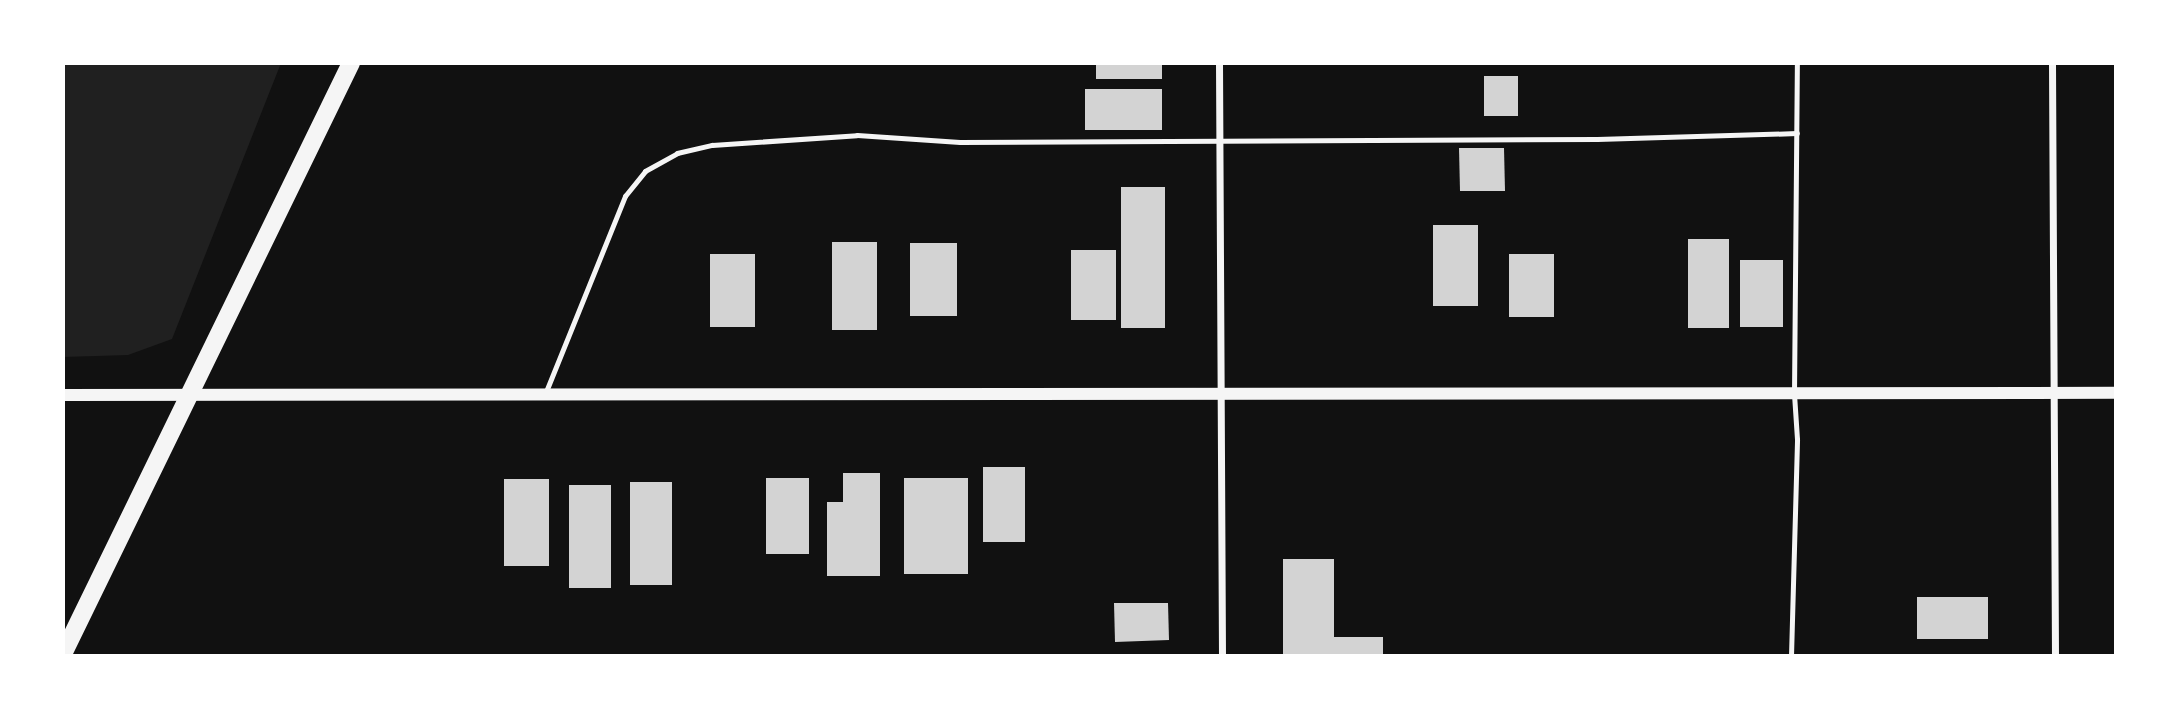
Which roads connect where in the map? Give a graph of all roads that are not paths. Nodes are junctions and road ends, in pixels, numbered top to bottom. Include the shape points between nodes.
1 (351, 63) edge
2 (1219, 63) edge
3 (1797, 63) edge
4 (2052, 63) edge
5 (1797, 133) junction
6 (1219, 137) junction
7 (1220, 393) junction
8 (2116, 393) edge
9 (190, 394) junction
10 (545, 394) junction
11 (1794, 394) junction
12 (2054, 394) junction
13 (63, 395) edge
14 (63, 654) edge
15 (1222, 656) edge
16 (1790, 656) edge
17 (2055, 656) edge

1 - 9 main road
2 - 6 street
3 - 5 lane
4 - 12 street
5 - 6 lane via 1597,139
5 - 11 lane
6 - 7 street
6 - 10 lane via 960,142 844,135 712,145 677,153 645,171 625,196
7 - 10 street
7 - 11 street
7 - 15 street
8 - 12 street
9 - 10 street
9 - 13 street
9 - 14 main road
11 - 12 street
11 - 16 lane via 1797,439
12 - 17 street

